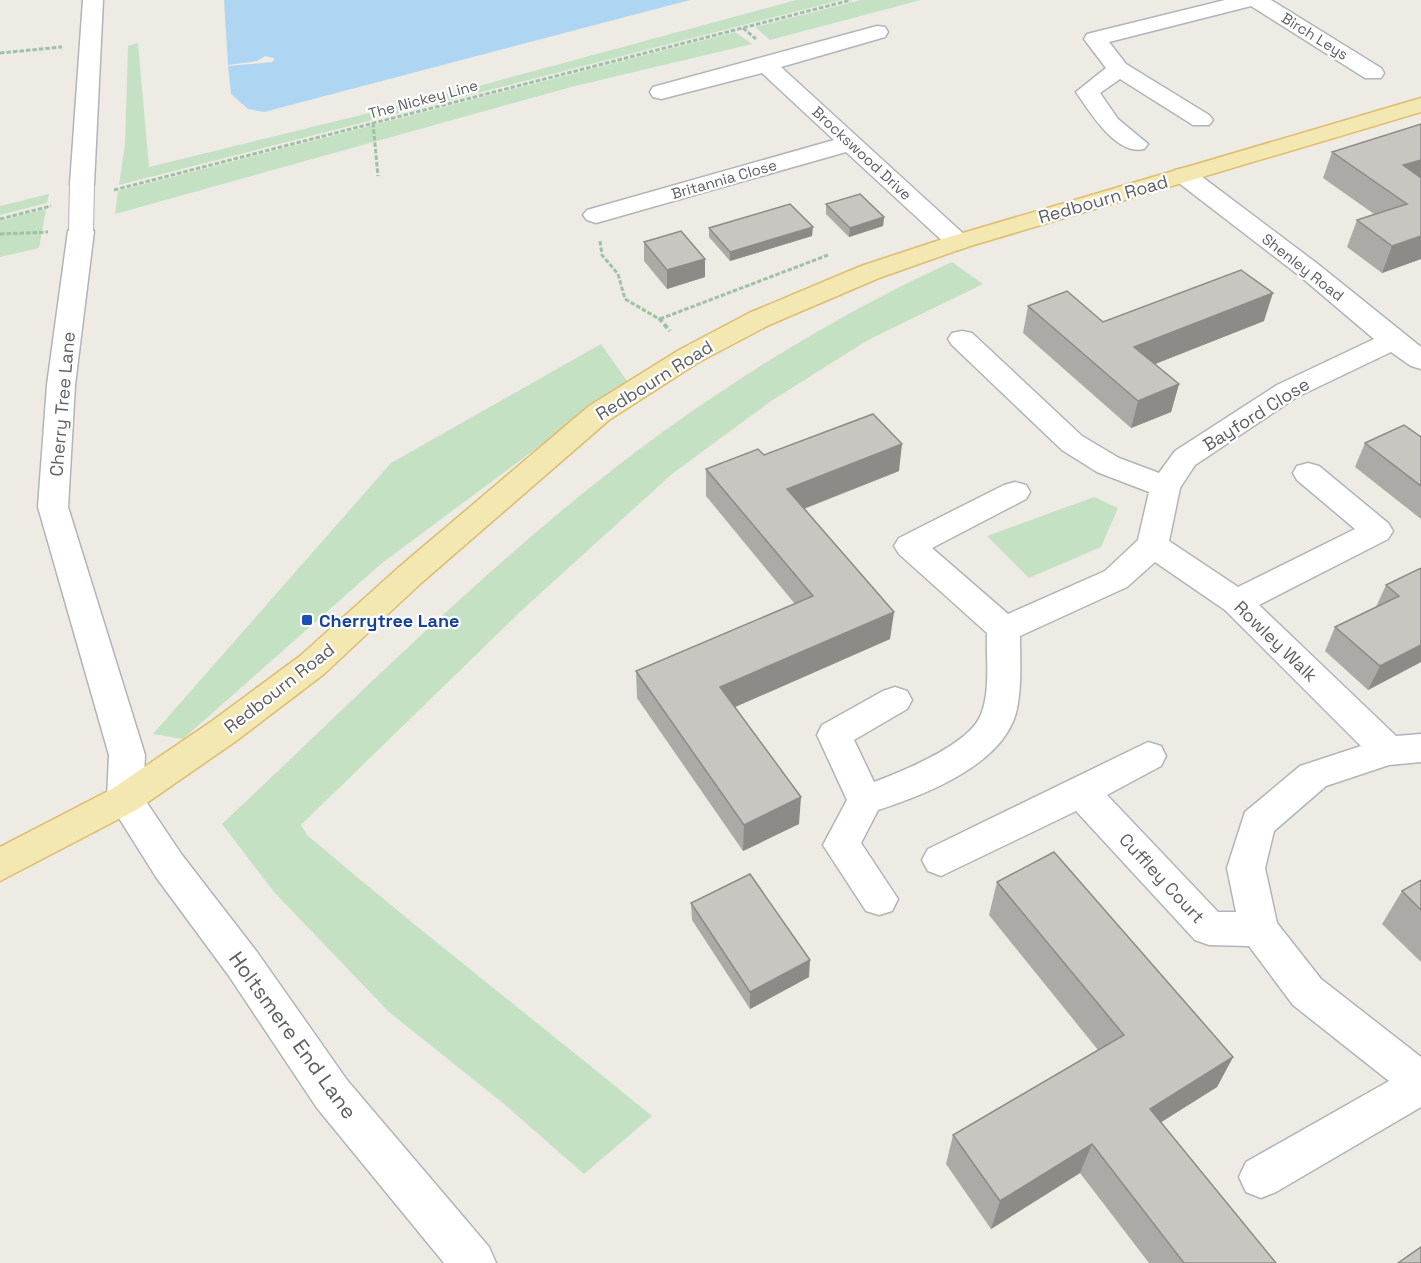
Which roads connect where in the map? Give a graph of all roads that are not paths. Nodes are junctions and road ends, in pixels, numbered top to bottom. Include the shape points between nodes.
1 (93, 0) edge
2 (1151, 0) edge
3 (1250, 0) edge
4 (1256, 0) edge
5 (1176, 17) junction
6 (877, 32) dead end
7 (766, 65) junction
8 (1118, 68) junction
9 (1373, 73) dead end
10 (661, 92) dead end
11 (1421, 105) edge
12 (1201, 120) dead end
13 (851, 143) junction
14 (1136, 144) dead end
15 (1184, 176) junction
16 (596, 215) road end
17 (958, 242) junction
18 (962, 339) dead end
19 (1393, 341) junction
20 (1421, 360) edge
21 (1308, 473) dead end
22 (1165, 487) junction
23 (1016, 492) dead end
24 (1153, 545) junction
25 (1236, 602) junction
26 (1004, 629) junction
27 (895, 700) dead end
28 (1405, 749) edge
29 (1148, 756) dead end
30 (1081, 792) junction
31 (125, 799) junction
32 (865, 800) junction
33 (941, 860) dead end
34 (0, 865) edge
35 (879, 899) dead end
36 (1259, 930) junction
37 (1421, 1084) edge
38 (1261, 1177) dead end
39 (473, 1263) edge

1 - 31 street, Cherry Tree Lane, bridge via 93,188 81,231 61,385 52,507 127,754
2 - 5 street
3 - 5 street
4 - 9 street, Birch Leys
5 - 8 street via 1095,39
6 - 7 street
7 - 10 street
7 - 13 street, Brockswood Drive
8 - 12 street
8 - 14 street via 1087,92 1110,124
11 - 15 main road, Redbourn Road
13 - 16 street, Britannia Close
13 - 17 street, Brockswood Drive
15 - 17 main road, Redbourn Road
15 - 19 street, Shenley Road via 1310,271
17 - 31 main road, Redbourn Road via 807,296 689,356 599,413 312,665
18 - 22 street via 1072,443 1107,465
19 - 20 street, Shenley Road
19 - 22 street, Bayford Close via 1287,391 1185,458
21 - 25 street via 1377,531
22 - 24 street, Bayford Close
23 - 26 street via 910,546
24 - 25 street, Rowley Walk
24 - 26 street via 1116,579
25 - 28 street, Rowley Walk
26 - 32 street via 998,717 972,751 895,791
27 - 32 street via 834,735
28 - 36 street via 1313,776 1258,824 1246,868
29 - 30 street
30 - 33 street
30 - 36 street, Cuffley Court via 1209,928
31 - 34 main road, Redbourn Road
31 - 39 street, Holtsmere End Lane via 332,1094
32 - 35 street via 842,846
36 - 37 street via 1307,992
37 - 38 street

